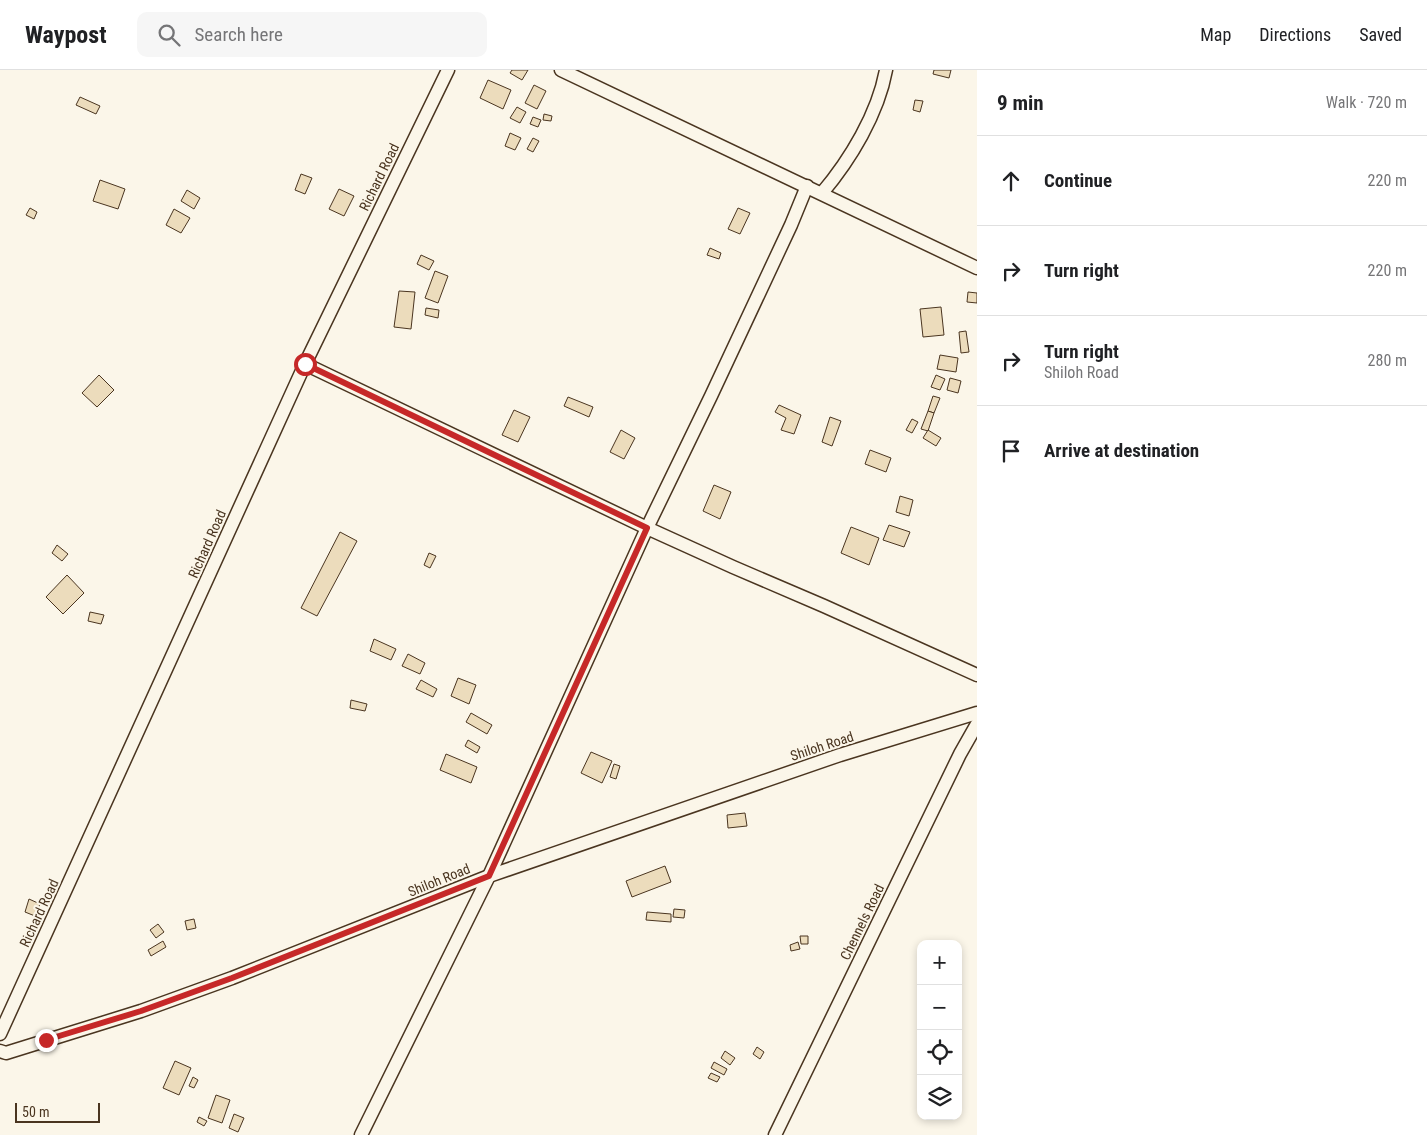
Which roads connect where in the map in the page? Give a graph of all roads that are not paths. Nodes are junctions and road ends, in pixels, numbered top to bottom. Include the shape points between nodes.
1 (448, 70) edge
2 (561, 70) edge
3 (886, 70) edge
4 (807, 186) junction
5 (822, 193) junction
6 (977, 268) edge
7 (305, 364) junction
8 (647, 528) junction
9 (977, 675) edge
10 (977, 713) edge
11 (977, 724) edge
12 (489, 876) junction
13 (0, 1034) edge
14 (0, 1051) edge
15 (361, 1135) edge
16 (775, 1135) edge

1 - 7 street, Richard Road
2 - 4 street
3 - 5 street via 883,86 864,130 838,174
4 - 5 street
4 - 8 street
5 - 6 street
7 - 8 street
7 - 13 street, Richard Road
8 - 9 street
8 - 12 street
10 - 12 street, Shiloh Road via 840,755
11 - 16 street, Chennels Road via 955,763
12 - 14 street, Shiloh Road via 150,1008 6,1053
12 - 15 street

